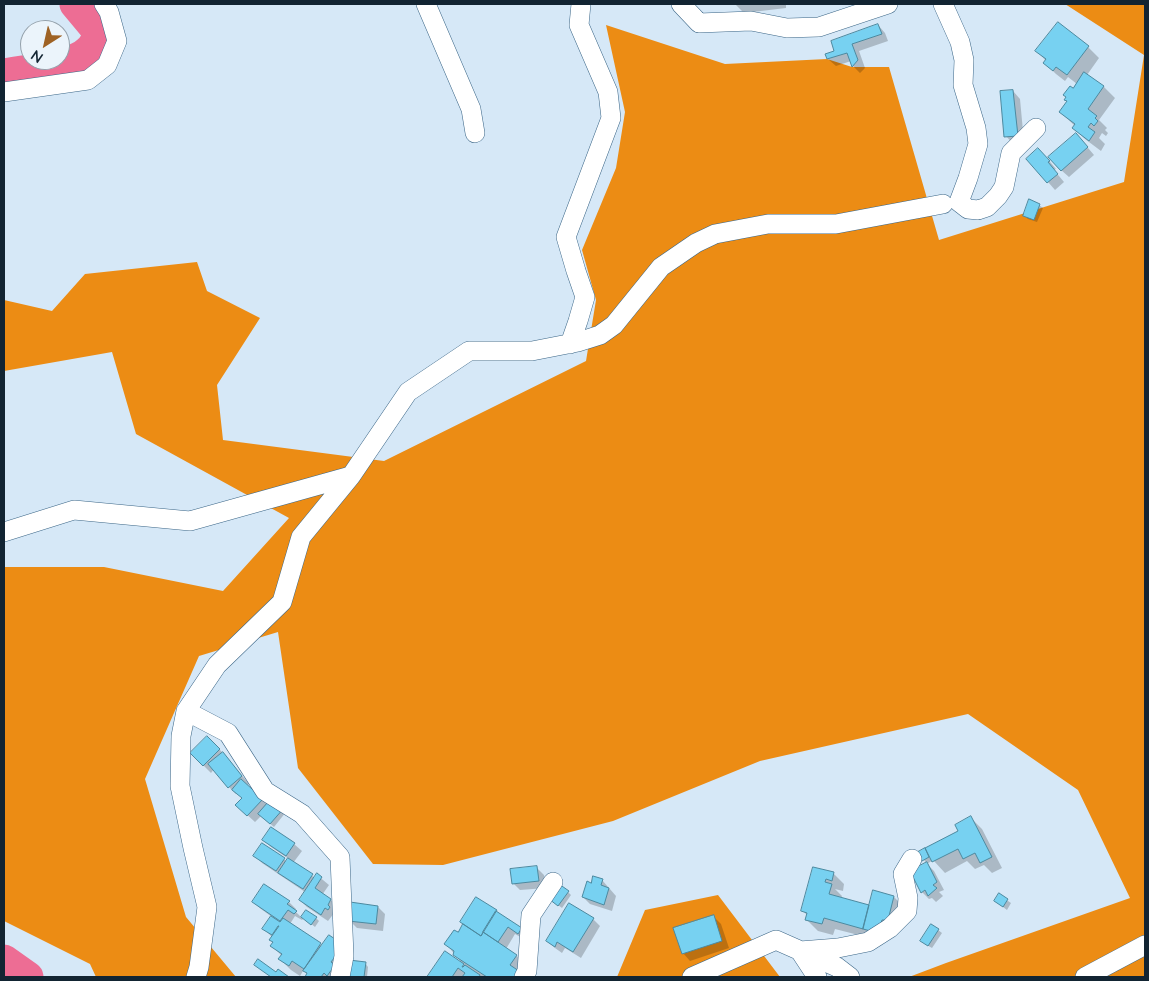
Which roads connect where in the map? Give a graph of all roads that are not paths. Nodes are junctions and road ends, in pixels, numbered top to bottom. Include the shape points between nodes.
1 (104, 4) edge
2 (426, 4) edge
3 (581, 4) edge
4 (681, 4) edge
5 (888, 4) edge
6 (943, 4) edge
7 (4, 92) edge
8 (1036, 128) dead end
9 (476, 133) dead end
10 (943, 204) dead end
11 (570, 344) junction
12 (351, 476) junction
13 (4, 532) edge
14 (186, 711) junction
15 (912, 859) dead end
16 (553, 882) dead end
17 (1145, 945) edge
18 (800, 951) junction
19 (196, 977) edge
20 (340, 977) edge
21 (524, 977) edge
22 (692, 977) edge
23 (817, 977) edge
24 (850, 977) edge
25 (1085, 977) edge

1 - 7 street via 110,12 117,41 107,65 88,80
2 - 9 street via 471,108
3 - 11 street via 579,25 608,92 611,118 566,237 585,297
4 - 5 street via 699,23 751,21 787,28 819,27
6 - 8 street via 960,42 964,60 963,85 978,144 959,202 968,209 988,207 1004,187 1011,153
10 - 11 street via 836,224 768,224 715,234 661,267 614,326 600,335
11 - 12 street via 532,351 469,351 408,392
12 - 13 street via 190,521 74,510
12 - 14 street via 301,537 282,602 216,665
14 - 19 street via 181,736 180,786 207,907
14 - 20 street via 228,734 265,791 302,814 340,858 344,956
15 - 18 street via 903,874 907,911 890,928 868,942
16 - 21 street via 531,915
17 - 25 street
18 - 22 street via 776,940
18 - 23 street
18 - 24 street via 837,967

